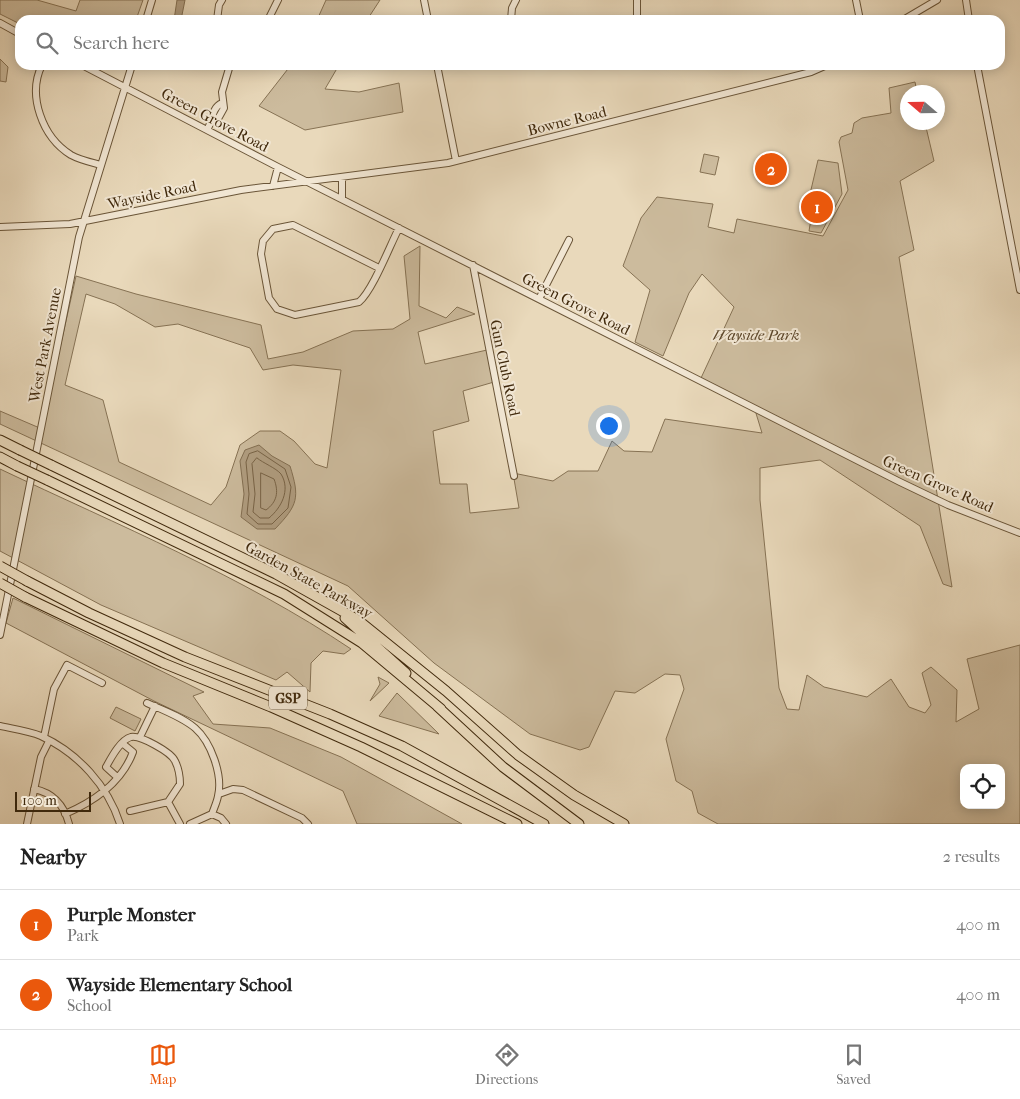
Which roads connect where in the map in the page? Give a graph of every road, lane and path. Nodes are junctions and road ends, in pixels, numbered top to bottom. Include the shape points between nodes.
1 (152, 0) edge
2 (222, 0) edge
3 (278, 0) edge
4 (424, 0) edge
5 (516, 0) edge
6 (638, 0) edge
7 (856, 0) edge
8 (937, 0) edge
9 (966, 0) edge
10 (148, 15) edge
11 (218, 15) edge
12 (270, 15) edge
13 (427, 15) edge
14 (511, 15) edge
15 (637, 15) edge
16 (859, 15) edge
17 (912, 15) edge
18 (968, 15) edge
19 (0, 23) edge
20 (15, 31) edge
21 (40, 70) edge
22 (92, 70) edge
23 (130, 70) edge
24 (229, 70) edge
25 (438, 70) edge
26 (816, 70) edge
27 (978, 70) edge
28 (125, 87) junction
29 (207, 130) junction
30 (456, 160) junction
31 (100, 165) junction
32 (278, 167) junction
33 (342, 178) junction
34 (309, 182) junction
35 (273, 186) junction
36 (342, 198) junction
37 (84, 222) junction
38 (0, 227) edge
39 (399, 228) junction
40 (569, 240) dead end
41 (473, 265) junction
42 (379, 268) junction
43 (1020, 290) edge
44 (539, 299) junction
45 (0, 440) edge
46 (0, 457) edge
47 (514, 476) dead end
48 (1020, 533) edge
49 (0, 566) edge
50 (0, 583) edge
51 (323, 601) junction
52 (0, 635) edge
53 (102, 683) dead end
54 (147, 703) dead end
55 (155, 706) junction
56 (441, 709) junction
57 (0, 726) edge
58 (140, 737) junction
59 (46, 739) junction
60 (122, 743) junction
61 (117, 777) junction
62 (34, 789) junction
63 (105, 793) junction
64 (219, 794) junction
65 (168, 802) junction
66 (130, 810) dead end
67 (66, 814) junction
68 (212, 814) junction
69 (27, 824) edge
70 (69, 824) edge
71 (120, 824) edge
72 (180, 824) edge
73 (190, 824) edge
74 (226, 824) edge
75 (308, 824) edge
76 (517, 824) edge
77 (544, 824) edge
78 (579, 824) edge
79 (624, 824) edge

1 - 10 street
2 - 11 street
3 - 12 street
4 - 13 street
5 - 14 street
6 - 15 street
7 - 16 street
8 - 17 street
9 - 18 street
19 - 20 street
21 - 31 street via 35,86 40,115 47,130 70,154
22 - 28 street, Green Grove Road
23 - 28 street, West Park Avenue
24 - 29 street via 222,92 224,108
25 - 30 street
26 - 30 street, Bowne Road
27 - 43 street
28 - 29 street, Green Grove Road
28 - 31 street, West Park Avenue
29 - 32 street, Green Grove Road
30 - 33 street, Bowne Road
31 - 37 street, West Park Avenue
32 - 34 street, Green Grove Road
32 - 35 street
33 - 34 street, Bowne Road
33 - 36 street
34 - 35 street, Wayside Road
34 - 36 street, Green Grove Road
35 - 37 street, Wayside Road
36 - 39 street, Green Grove Road
37 - 38 street, Wayside Road
37 - 52 street, West Park Avenue
39 - 41 street, Green Grove Road
39 - 42 street
40 - 44 street
41 - 44 street, Green Grove Road
41 - 47 street, Gun Club Road
42 - 42 street via 293,225 273,229 261,246 269,298 277,309 288,314 359,302
44 - 48 street, Green Grove Road via 900,482
45 - 51 highway, Garden State Parkway, bridge via 259,566
46 - 56 highway, Garden State Parkway, bridge via 284,594 362,644
49 - 77 highway, GSP, bridge via 185,657 402,746
50 - 76 highway, GSP, bridge via 163,663 361,747
51 - 56 highway via 371,640
51 - 79 highway, Garden State Parkway via 358,620 391,645 536,768
53 - 59 street via 67,665 54,690
54 - 55 street
55 - 58 street
55 - 64 street via 185,721 202,735 213,755
56 - 78 highway via 520,781
57 - 59 street
58 - 60 street
58 - 65 street via 170,754 176,762 180,784
59 - 62 street
59 - 63 street via 84,766
60 - 61 street via 106,767
60 - 61 street via 133,752
61 - 63 street
62 - 67 street via 52,796
62 - 69 street
63 - 67 street
63 - 71 street
64 - 68 street
64 - 75 street via 233,789 243,790 302,818
65 - 66 street
65 - 72 street
67 - 70 street
68 - 73 street
68 - 74 street

